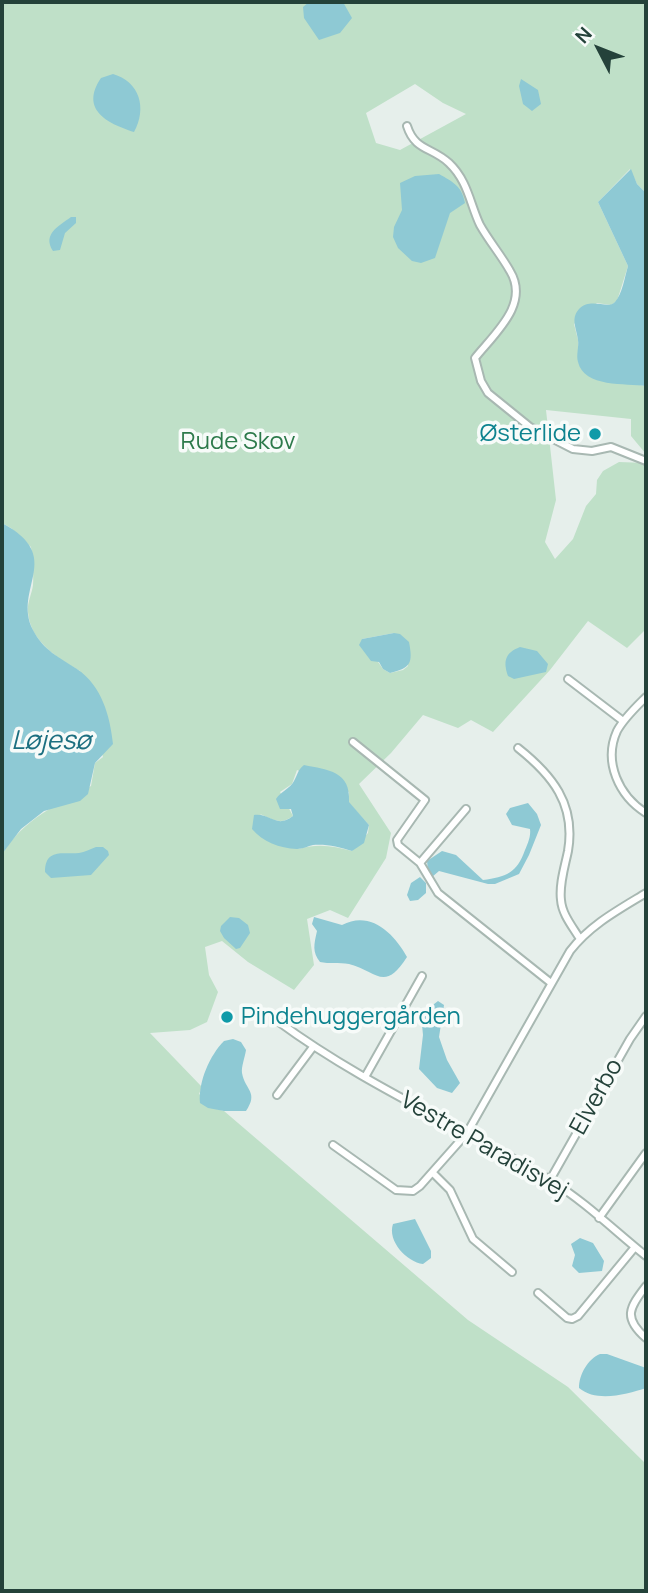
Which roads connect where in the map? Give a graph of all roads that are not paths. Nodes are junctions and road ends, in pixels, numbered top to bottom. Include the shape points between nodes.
1 (407, 126) dead end
2 (646, 461) edge
3 (568, 679) dead end
4 (646, 696) edge
5 (624, 721) junction
6 (353, 742) dead end
7 (518, 748) dead end
8 (466, 809) dead end
9 (646, 813) edge
10 (420, 863) junction
11 (646, 893) edge
12 (580, 939) junction
13 (422, 976) dead end
14 (551, 983) junction
15 (646, 1016) edge
16 (279, 1022) dead end
17 (313, 1047) junction
18 (365, 1077) junction
19 (277, 1095) dead end
20 (467, 1133) junction
21 (333, 1145) dead end
22 (646, 1153) edge
23 (433, 1173) junction
24 (550, 1180) junction
25 (599, 1218) junction
26 (635, 1247) junction
27 (646, 1256) edge
28 (512, 1272) dead end
29 (646, 1286) edge
30 (538, 1293) dead end
31 (646, 1338) edge

1 - 2 street via 415,144 442,157 459,174 478,222 517,286 515,305 475,358 488,393 530,427 581,452 611,447
3 - 5 street
4 - 5 street
5 - 9 street via 613,744 613,769 626,795
6 - 10 street via 425,800 397,840
7 - 12 street via 550,777 566,808 569,846 560,898
8 - 10 street
10 - 14 street via 438,893
11 - 12 street
12 - 14 street
13 - 18 street
14 - 20 street
15 - 24 street, Elverbo
16 - 17 street, Vestre Paradisvej
17 - 18 street, Vestre Paradisvej
17 - 19 street
18 - 20 street, Vestre Paradisvej
20 - 23 street
20 - 24 street, Vestre Paradisvej
21 - 23 street via 396,1190 413,1191
22 - 25 street
23 - 28 street via 450,1190 473,1239
24 - 25 street, Vestre Paradisvej
25 - 26 street, Vestre Paradisvej
26 - 27 street, Vestre Paradisvej
26 - 30 street via 572,1320
29 - 31 street via 635,1301 631,1320

